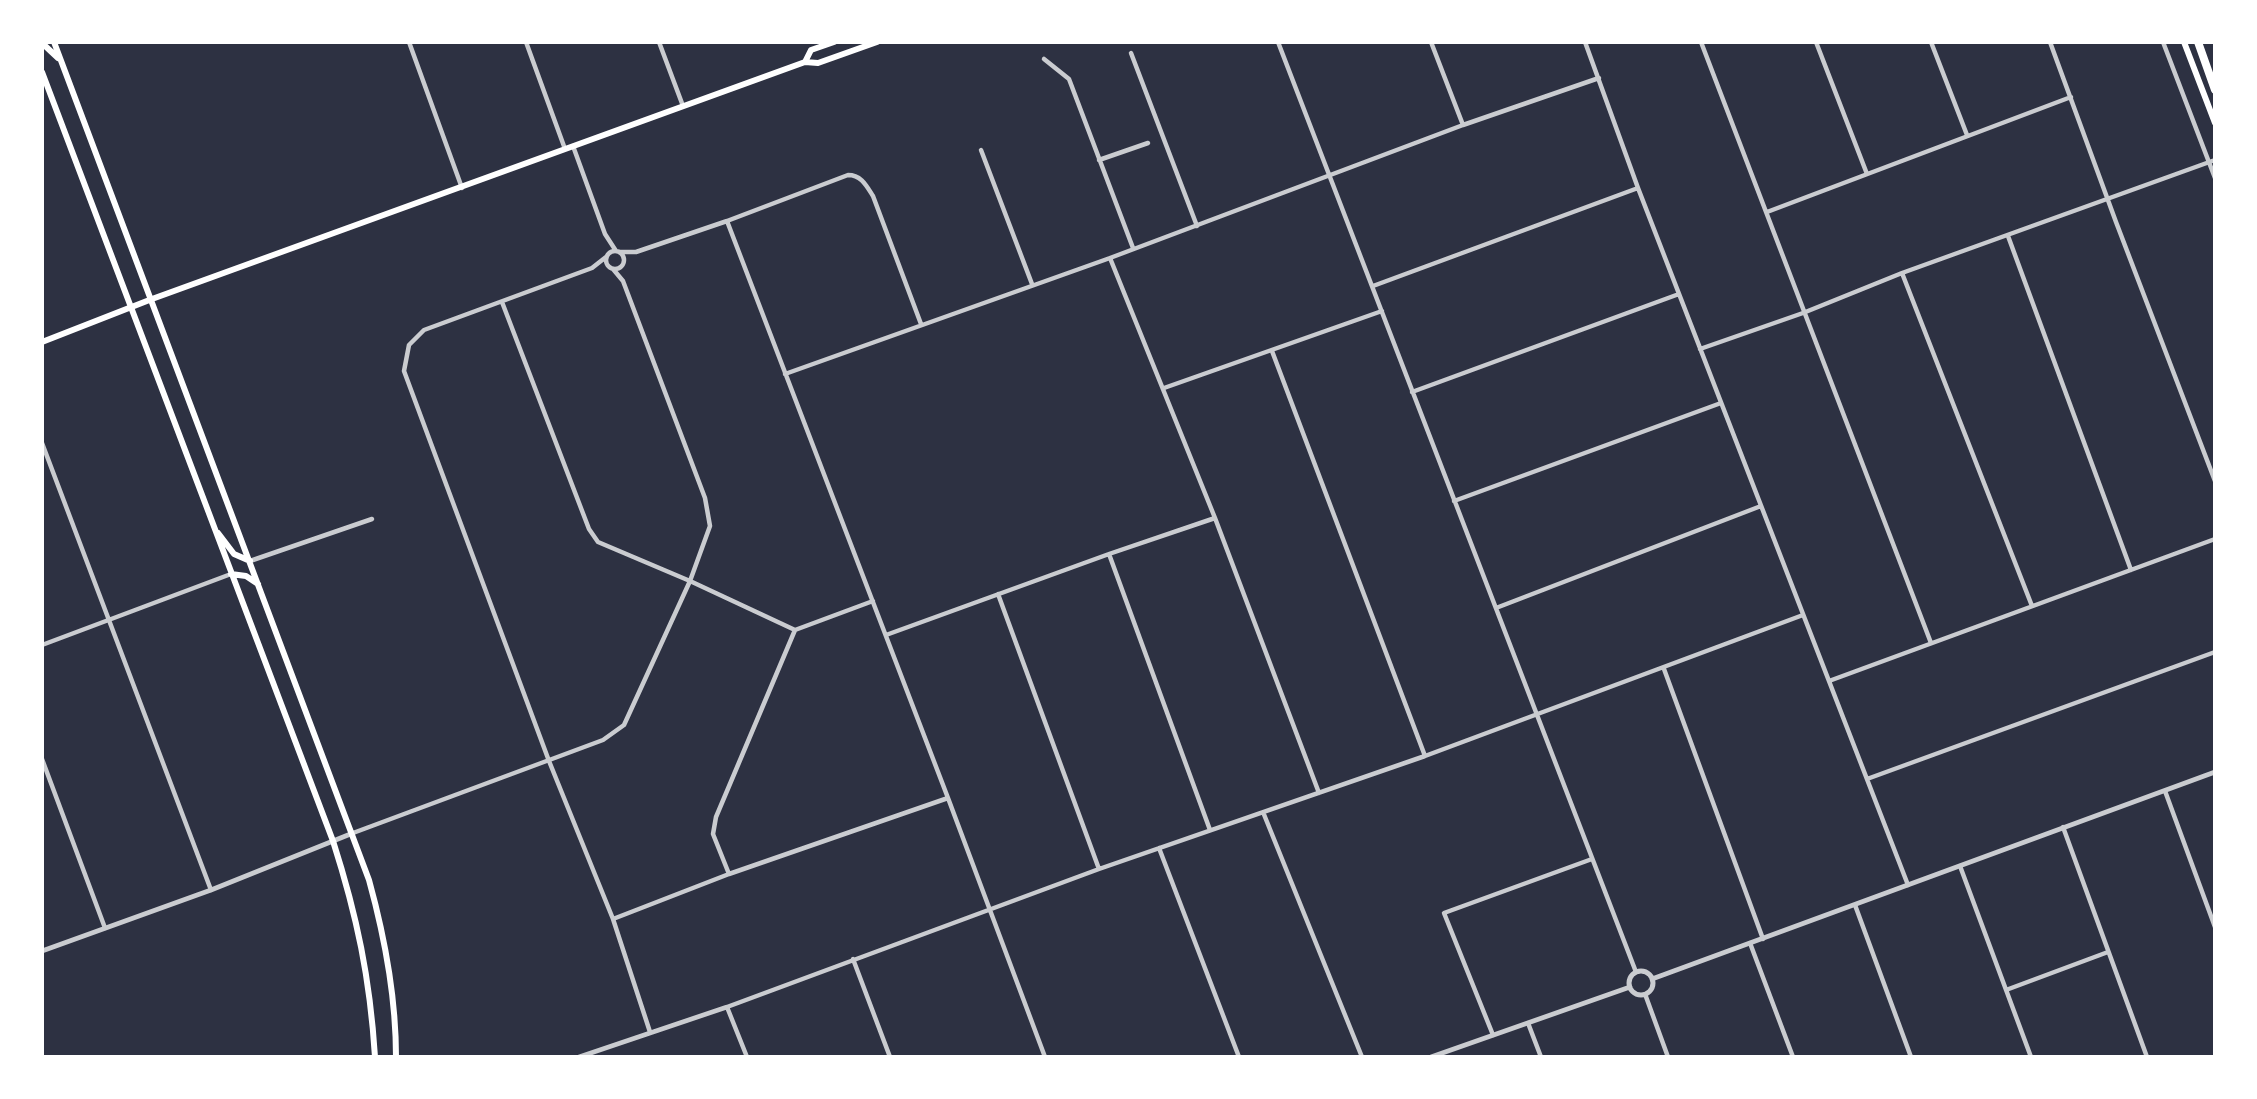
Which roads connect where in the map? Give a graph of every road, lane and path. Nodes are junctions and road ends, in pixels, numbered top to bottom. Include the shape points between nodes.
1 (54, 42) edge
2 (409, 42) edge
3 (526, 42) edge
4 (659, 42) edge
5 (834, 42) edge
6 (877, 42) edge
7 (1278, 42) edge
8 (1431, 42) edge
9 (1585, 42) edge
10 (1701, 42) edge
11 (1816, 42) edge
12 (1931, 42) edge
13 (2050, 42) edge
14 (2163, 42) edge
15 (2184, 42) edge
16 (2198, 42) edge
17 (42, 43) edge
18 (1130, 53) dead end
19 (1044, 59) dead end
20 (62, 62) junction
21 (805, 62) junction
22 (42, 72) edge
23 (1599, 78) junction
24 (2215, 90) edge
25 (2071, 97) junction
26 (682, 106) junction
27 (2215, 123) edge
28 (1463, 125) junction
29 (1967, 135) junction
30 (1148, 143) dead end
31 (573, 146) junction
32 (565, 149) junction
33 (981, 149) dead end
34 (2215, 159) edge
35 (1100, 160) junction
36 (2209, 162) junction
37 (1867, 174) junction
38 (1330, 176) junction
39 (2215, 178) edge
40 (462, 188) junction
41 (1638, 188) junction
42 (2108, 198) junction
43 (1767, 212) junction
44 (727, 221) junction
45 (1197, 226) junction
46 (605, 234) junction
47 (2008, 236) junction
48 (1133, 248) junction
49 (618, 251) junction
50 (636, 252) junction
51 (607, 255) junction
52 (1110, 258) junction
53 (623, 264) junction
54 (592, 268) junction
55 (611, 268) junction
56 (1902, 273) junction
57 (623, 281) junction
58 (1032, 284) junction
59 (1373, 286) junction
60 (1679, 294) junction
61 (152, 299) junction
62 (502, 302) junction
63 (131, 307) junction
64 (1382, 312) junction
65 (1803, 313) junction
66 (920, 324) junction
67 (42, 342) edge
68 (1700, 349) junction
69 (1272, 351) junction
70 (785, 374) junction
71 (1164, 388) junction
72 (1412, 392) junction
73 (1721, 403) junction
74 (42, 443) edge
75 (2215, 481) edge
76 (1454, 501) junction
77 (1761, 506) junction
78 (1216, 518) junction
79 (372, 519) dead end
80 (214, 529) junction
81 (2215, 539) edge
82 (1109, 554) junction
83 (250, 561) junction
84 (2132, 569) junction
85 (231, 574) junction
86 (690, 581) junction
87 (259, 585) junction
88 (998, 594) junction
89 (873, 601) junction
90 (2032, 606) junction
91 (1496, 608) junction
92 (1803, 615) junction
93 (110, 620) junction
94 (795, 630) junction
95 (886, 635) junction
96 (1931, 643) junction
97 (42, 645) edge
98 (2215, 652) edge
99 (1664, 669) junction
100 (1829, 681) junction
101 (1536, 713) junction
102 (1425, 756) junction
103 (42, 759) edge
104 (549, 761) junction
105 (2215, 772) edge
106 (1867, 779) junction
107 (2165, 791) junction
108 (1319, 793) junction
109 (948, 798) junction
110 (1263, 812) junction
111 (2063, 827) junction
112 (1210, 830) junction
113 (353, 833) junction
114 (334, 841) junction
115 (1159, 848) junction
116 (1592, 859) junction
117 (1960, 866) junction
118 (1099, 869) junction
119 (729, 874) junction
120 (1908, 885) junction
121 (211, 890) junction
122 (1855, 905) junction
123 (991, 910) junction
124 (612, 919) junction
125 (2215, 927) edge
126 (105, 928) junction
127 (1763, 939) junction
128 (1750, 943) junction
129 (42, 951) edge
130 (2108, 952) junction
131 (853, 959) junction
132 (1636, 972) junction
133 (1652, 979) junction
134 (1630, 987) junction
135 (2006, 990) junction
136 (1645, 994) junction
137 (727, 1007) junction
138 (1528, 1023) junction
139 (650, 1032) junction
140 (1493, 1035) junction
141 (375, 1057) edge
142 (396, 1057) edge
143 (579, 1057) edge
144 (747, 1057) edge
145 (890, 1057) edge
146 (1045, 1057) edge
147 (1239, 1057) edge
148 (1362, 1057) edge
149 (1432, 1057) edge
150 (1541, 1057) edge
151 (1668, 1057) edge
152 (1793, 1057) edge
153 (1912, 1057) edge
154 (2031, 1057) edge
155 (2147, 1057) edge

1 - 20 main road
2 - 40 street
3 - 32 street
4 - 26 street
5 - 21 main road via 811,50
6 - 21 main road
7 - 38 street
8 - 28 street
9 - 23 street
10 - 43 street
11 - 37 street
12 - 29 street
13 - 25 street
14 - 36 street
15 - 27 main road
16 - 24 highway
17 - 20 main road
18 - 45 street
19 - 35 street via 1069,79
20 - 61 main road
21 - 26 main road
22 - 63 main road
23 - 28 street
23 - 41 street
25 - 29 street
25 - 42 street
26 - 31 main road
28 - 38 street
29 - 37 street
30 - 35 street
31 - 32 main road
31 - 46 street
32 - 40 main road
33 - 58 street
34 - 36 street
35 - 48 street
36 - 39 street
36 - 42 street
37 - 43 street
38 - 45 street
38 - 59 street
40 - 61 main road
41 - 59 street
41 - 60 street
42 - 47 street
42 - 75 street
43 - 65 street
44 - 50 street
44 - 66 street via 848,175 859,178 873,196
44 - 70 street
45 - 48 street
46 - 49 street
46 - 51 street
47 - 56 street
47 - 84 street
48 - 52 street
49 - 50 street
49 - 51 street
49 - 53 street
50 - 53 street
51 - 54 street
51 - 55 street
52 - 58 street
52 - 71 street
53 - 55 street
53 - 57 street
54 - 55 street
54 - 62 street
55 - 57 street
56 - 65 street
56 - 90 street
57 - 86 street via 705,498 710,526
58 - 66 street
59 - 64 street
60 - 68 street
60 - 72 street
61 - 63 main road
61 - 83 main road
62 - 86 street via 589,529 598,542
62 - 104 street via 424,330 409,345 404,371
63 - 67 main road
63 - 80 main road
64 - 69 street
64 - 72 street
65 - 68 street
65 - 96 street
66 - 70 street
68 - 73 street
69 - 71 street
69 - 102 street
70 - 89 street
71 - 78 street
72 - 76 street
73 - 76 street
73 - 77 street
74 - 93 street
76 - 91 street
77 - 91 street
77 - 92 street
78 - 82 street
78 - 108 street
79 - 83 street
80 - 83 main road via 234,554
80 - 85 main road
81 - 84 street
82 - 88 street
82 - 112 street
83 - 87 main road
84 - 90 street
85 - 87 main road via 246,576
85 - 93 street
85 - 114 main road
86 - 94 street
86 - 104 street via 624,725 603,740
87 - 113 main road
88 - 95 street
88 - 118 street
89 - 94 street
89 - 95 street
90 - 96 street
91 - 101 street
92 - 99 street
92 - 100 street
93 - 97 street
93 - 121 street
94 - 119 street via 716,817 713,834
95 - 109 street
96 - 100 street
98 - 106 street
99 - 101 street
99 - 127 street
100 - 106 street
101 - 102 street
101 - 116 street
102 - 108 street
103 - 126 street
104 - 113 street
104 - 124 street
105 - 107 street
106 - 120 street
107 - 111 street
107 - 125 street
108 - 110 street
109 - 119 street
109 - 123 street
110 - 112 street
110 - 148 street
111 - 117 street
111 - 130 street
112 - 115 street
113 - 114 street
113 - 142 main road via 388,958
114 - 121 street
114 - 141 main road via 367,967
115 - 118 street
115 - 147 street
116 - 132 street
116 - 140 street via 1444,913
117 - 120 street
117 - 135 street
118 - 123 street
119 - 124 street
120 - 122 street
121 - 126 street
122 - 127 street
122 - 153 street
123 - 131 street
123 - 146 street
124 - 139 street
126 - 129 street
127 - 128 street
128 - 133 street
128 - 152 street
130 - 135 street
130 - 155 street
131 - 137 street
131 - 145 street
132 - 133 street
132 - 134 street
133 - 136 street
134 - 136 street
134 - 138 street
135 - 154 street
136 - 151 street
137 - 139 street
137 - 144 street
138 - 140 street
138 - 150 street
139 - 143 street
140 - 149 street

